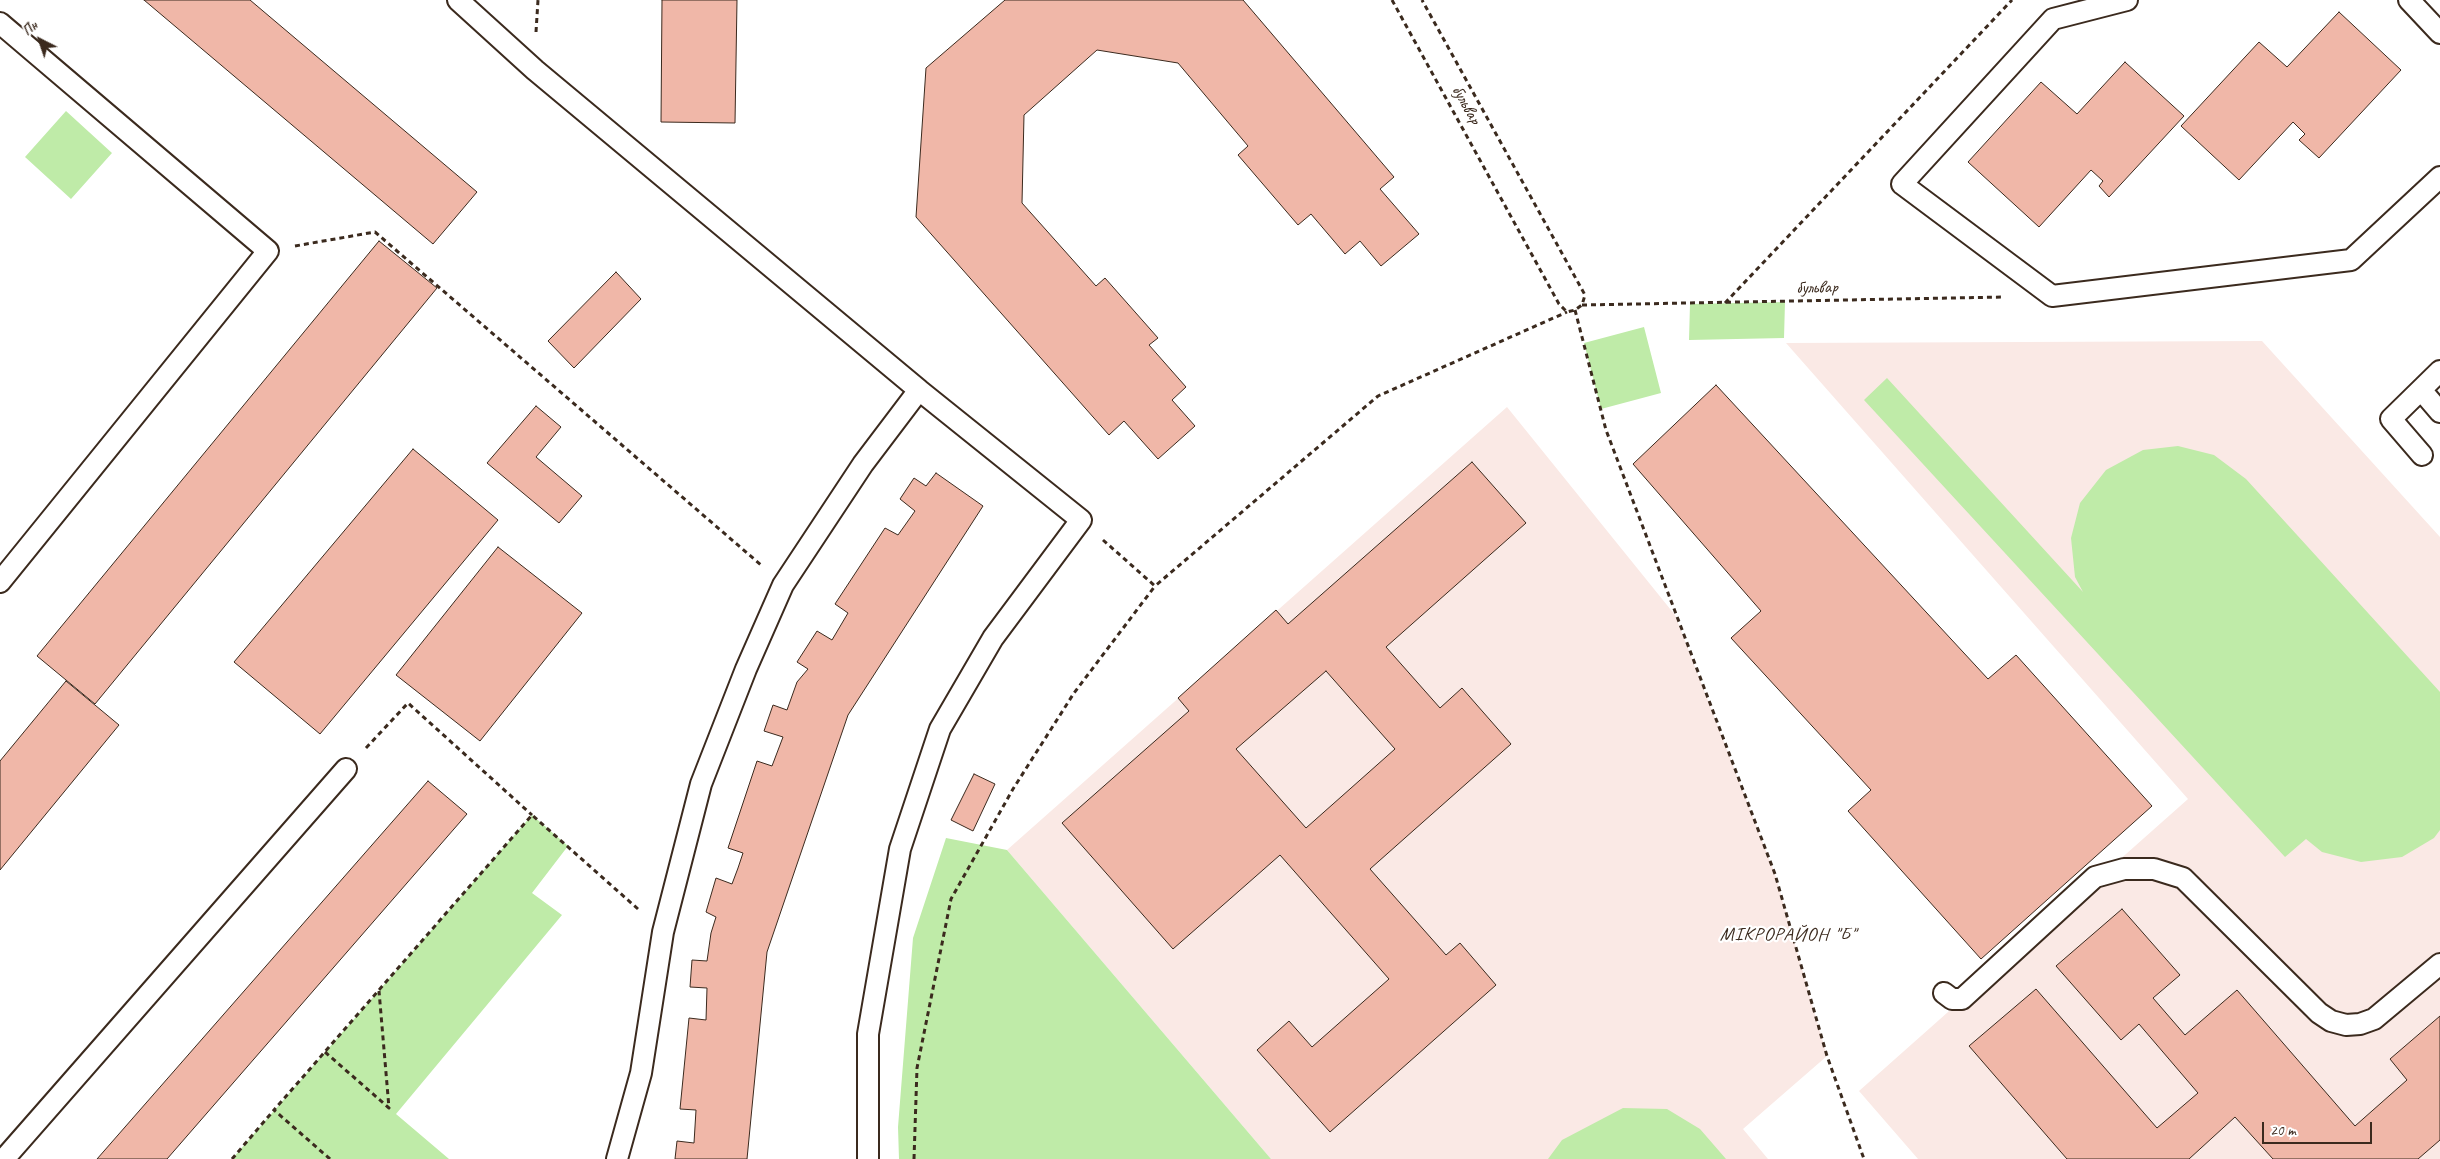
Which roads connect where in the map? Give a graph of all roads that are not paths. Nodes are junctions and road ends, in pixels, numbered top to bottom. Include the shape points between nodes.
1 (458, 0) edge
2 (2127, 0) edge
3 (2408, 0) edge
4 (2437, 22) edge
5 (0, 23) edge
6 (2440, 177) edge
7 (2440, 371) edge
8 (919, 390) junction
9 (2422, 391) junction
10 (2440, 412) edge
11 (2422, 455) dead end
12 (0, 582) edge
13 (346, 769) road end
14 (2440, 964) edge
15 (1944, 993) dead end
16 (4, 1159) edge
17 (617, 1159) edge
18 (868, 1159) edge

1 - 8 lane via 535,70
2 - 6 lane via 2053,18 1902,184 2052,296 2351,260
3 - 4 lane
5 - 12 lane via 268,251
7 - 9 lane
8 - 17 lane via 863,464 784,585 746,669 701,784 663,932 641,1073
8 - 18 lane via 1081,520 993,638 940,729 900,848 868,1034
9 - 10 lane
9 - 11 lane via 2391,419
13 - 16 lane
14 - 15 lane via 2374,1019 2346,1025 2331,1021 2319,1013 2183,878 2154,869 2124,869 2095,877 1962,999 1952,999

